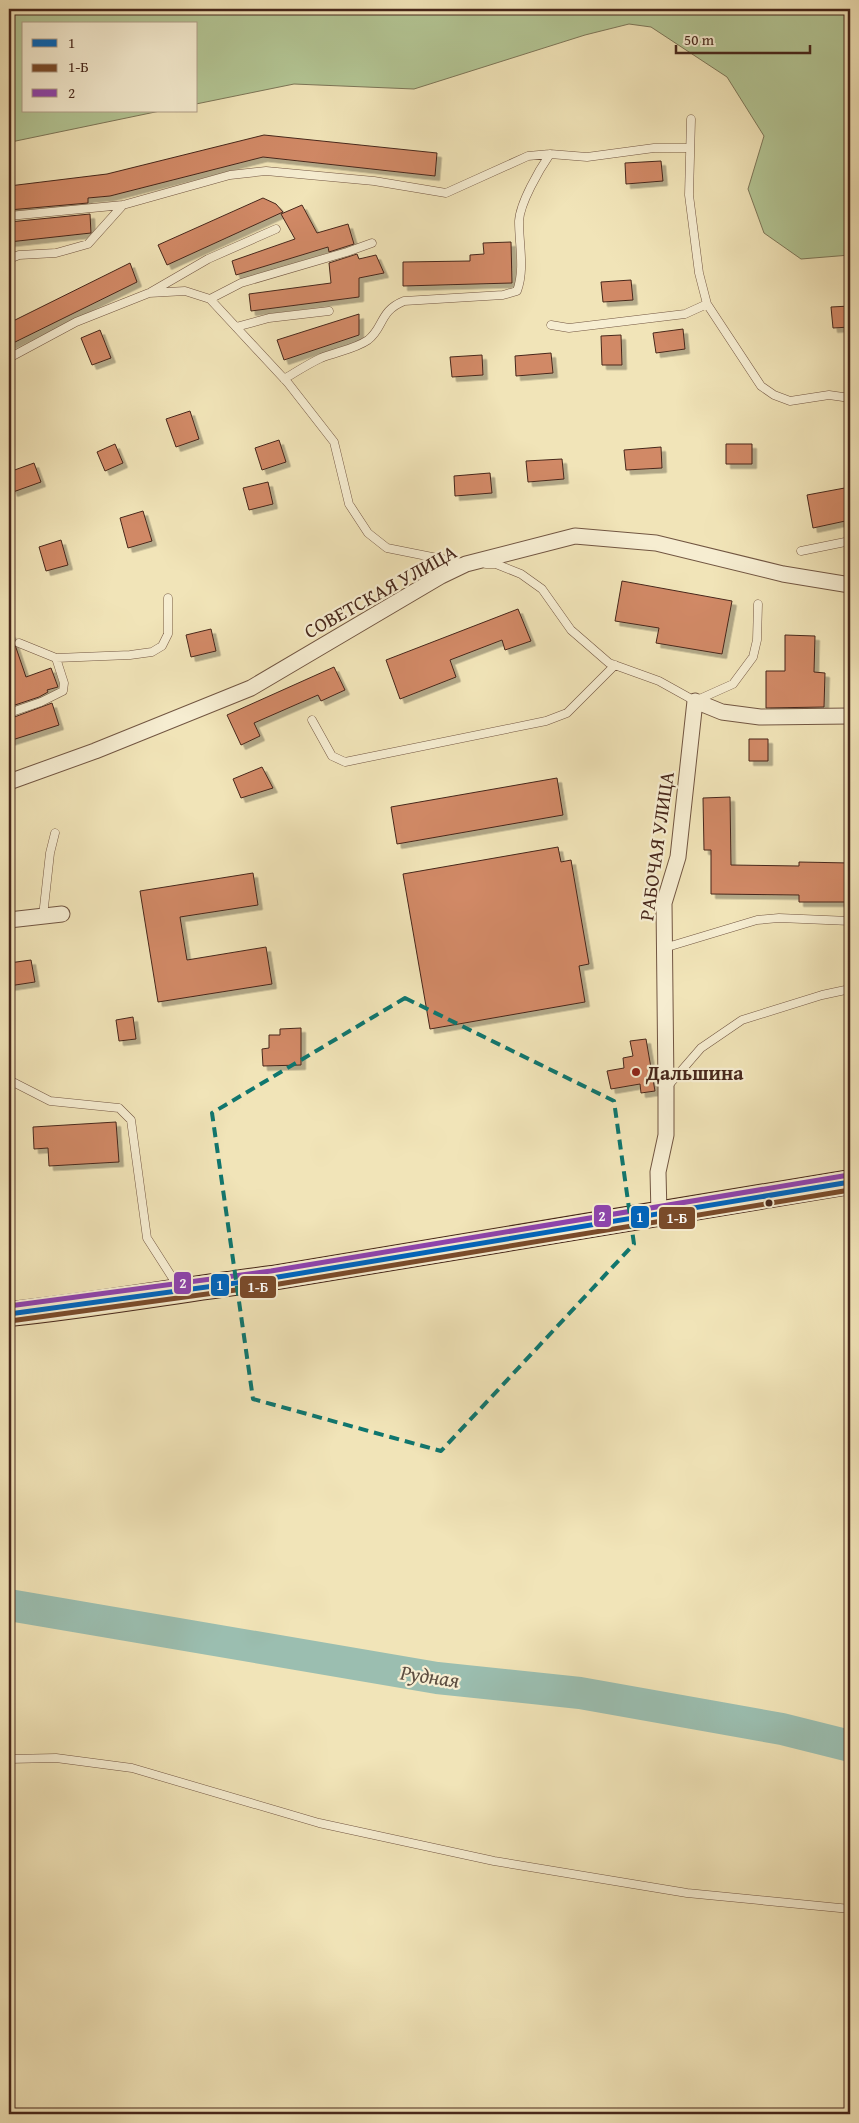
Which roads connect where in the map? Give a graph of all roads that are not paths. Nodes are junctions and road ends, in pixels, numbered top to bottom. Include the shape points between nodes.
1 (691, 120) dead end
2 (690, 148) junction
3 (550, 154) junction
4 (123, 205) junction
5 (9, 216) edge
6 (276, 229) dead end
7 (372, 243) dead end
8 (9, 259) edge
9 (149, 293) junction
10 (210, 298) junction
11 (707, 304) junction
12 (329, 311) dead end
13 (551, 326) dead end
14 (236, 327) junction
15 (9, 358) edge
16 (284, 379) junction
17 (850, 398) edge
18 (850, 541) edge
19 (801, 551) dead end
20 (466, 564) junction
21 (850, 584) edge
22 (168, 598) dead end
23 (758, 604) dead end
24 (19, 643) dead end
25 (56, 658) junction
26 (615, 665) junction
27 (694, 701) junction
28 (9, 713) edge
29 (850, 716) edge
30 (312, 720) dead end
31 (9, 782) edge
32 (55, 833) dead end
33 (62, 914) dead end
34 (43, 916) junction
35 (9, 920) edge
36 (850, 921) edge
37 (664, 948) junction
38 (850, 989) edge
39 (9, 1080) edge
40 (666, 1088) junction
41 (850, 1182) edge
42 (659, 1214) junction
43 (180, 1290) junction
44 (9, 1314) edge
45 (9, 1759) edge
46 (850, 1909) edge

1 - 2 lane
2 - 3 lane via 654,148 588,157
2 - 11 lane via 691,219
3 - 4 lane via 528,156 446,193 374,181 266,171 230,175
3 - 16 lane via 535,176 519,219 521,280 517,291 504,295 404,301 392,305 370,338 320,359
4 - 5 lane
4 - 8 lane via 88,244 56,253 19,255
6 - 9 lane via 208,259
7 - 10 lane via 241,284
9 - 10 lane via 185,291
9 - 15 lane via 76,322
10 - 14 lane
11 - 13 lane via 685,314 569,328
11 - 17 lane via 760,386 790,401 829,395
12 - 14 lane via 269,318
14 - 16 lane
16 - 20 lane via 334,442 348,504 368,533 387,548
18 - 19 lane
20 - 21 street, СОВЕТСКАЯ УЛИЦА via 575,536 656,543 783,574
20 - 26 lane via 496,564 521,574 542,589 570,630
20 - 31 street, СОВЕТСКАЯ УЛИЦА via 251,688
22 - 25 lane via 168,634 162,646 152,652
23 - 27 lane via 753,657 734,684
24 - 25 lane
25 - 28 lane via 64,683 63,691
26 - 27 lane via 658,681
26 - 30 lane via 567,713 546,721 344,762 332,756
27 - 29 street via 722,712 760,717
27 - 37 street, РАБОЧАЯ УЛИЦА via 678,857 664,903
32 - 34 lane
33 - 34 street
34 - 35 street
36 - 37 lane via 757,920
37 - 40 street, РАБОЧАЯ УЛИЦА
38 - 40 lane via 742,1020 701,1048
39 - 43 lane via 50,1101 119,1108 131,1120 147,1238
40 - 42 street, РАБОЧАЯ УЛИЦА via 666,1135 658,1172
41 - 42 main road
42 - 43 main road via 272,1278
43 - 44 main road
45 - 46 lane via 56,1758 132,1768 319,1823 494,1861 687,1893

